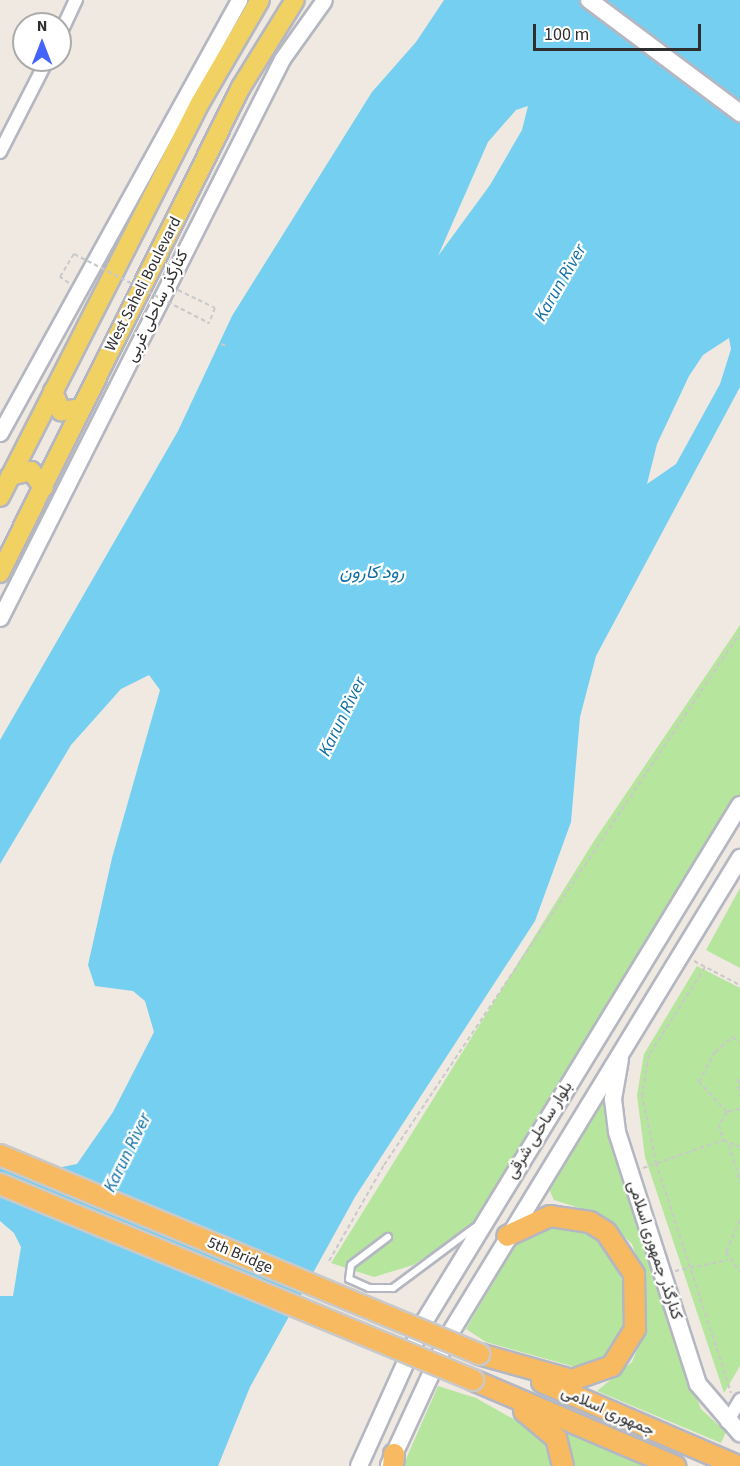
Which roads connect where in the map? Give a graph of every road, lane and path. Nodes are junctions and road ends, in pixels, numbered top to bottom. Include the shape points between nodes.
1 (239, 0) edge
2 (260, 0) edge
3 (295, 0) edge
4 (324, 0) edge
5 (589, 0) edge
6 (605, 0) edge
7 (282, 59) junction
8 (196, 71) junction
9 (41, 72) edge
10 (241, 87) junction
11 (207, 92) junction
12 (180, 100) junction
13 (740, 101) edge
14 (740, 113) edge
15 (0, 152) edge
16 (60, 278) dead end
17 (168, 284) junction
18 (221, 344) dead end
19 (227, 346) dead end
20 (53, 391) junction
21 (82, 408) junction
22 (1, 427) edge
23 (10, 476) junction
24 (44, 488) junction
25 (0, 497) edge
26 (0, 573) edge
27 (0, 618) edge
28 (740, 633) edge
29 (740, 805) edge
30 (740, 858) edge
31 (681, 954) junction
32 (705, 967) junction
33 (740, 985) edge
34 (740, 1042) edge
35 (621, 1051) junction
36 (739, 1078) edge
37 (740, 1095) edge
38 (740, 1109) edge
39 (727, 1112) junction
40 (723, 1140) junction
41 (729, 1145) junction
42 (740, 1147) edge
43 (0, 1155) edge
44 (656, 1163) junction
45 (630, 1172) junction
46 (740, 1182) edge
47 (0, 1184) edge
48 (740, 1220) edge
49 (482, 1222) junction
50 (507, 1236) junction
51 (388, 1238) dead end
52 (728, 1260) junction
53 (329, 1261) dead end
54 (688, 1266) junction
55 (740, 1272) edge
56 (663, 1275) junction
57 (479, 1354) junction
58 (473, 1380) junction
59 (738, 1404) edge
60 (727, 1422) junction
61 (740, 1433) edge
62 (392, 1462) edge
63 (359, 1466) edge
64 (563, 1466) edge
65 (675, 1466) edge
66 (738, 1466) edge

1 - 8 street
2 - 11 main road, West Saheli Boulevard
3 - 10 main road, West Saheli Boulevard
4 - 7 street, کنارگذر ساحلی غربی
5 - 14 main road
6 - 13 main road
7 - 10 street
7 - 17 street, کنارگذر ساحلی غربی
8 - 11 street
8 - 12 street
9 - 15 street
10 - 21 main road, West Saheli Boulevard
11 - 12 street
11 - 20 main road, West Saheli Boulevard
12 - 22 street
16 - 17 path, bridge via 74,254 209,323 215,308
17 - 27 street, کنارگذر ساحلی غربی
18 - 19 path
20 - 21 main road via 61,411
20 - 23 main road, West Saheli Boulevard
21 - 24 main road, West Saheli Boulevard
23 - 24 main road via 31,471
23 - 25 main road, West Saheli Boulevard
24 - 26 main road, West Saheli Boulevard
28 - 53 path via 384,1165
29 - 49 main road, بلوار ساحلی شرقی
30 - 31 main road, بلوار ساحلی شرقی
31 - 32 path
31 - 35 main road, بلوار ساحلی شرقی
32 - 33 path
32 - 44 path via 647,1061 642,1094
34 - 39 path via 732,1037 715,1052 699,1082
35 - 45 main road, کنارگذر جمهوری اسلامی via 613,1099
35 - 50 main road, بلوار ساحلی شرقی
36 - 37 path
38 - 39 path
39 - 40 path via 719,1125
40 - 41 path
40 - 44 path
41 - 42 path
41 - 46 path
43 - 57 highway, 5th Bridge, bridge
44 - 45 path
44 - 54 path
45 - 56 main road, کنارگذر جمهوری اسلامی
47 - 58 highway, 5th Bridge, bridge
48 - 52 path via 728,1242
49 - 51 lane via 393,1288 369,1288 349,1279 351,1265
49 - 63 main road, بلوار ساحلی شرقی via 420,1332
50 - 57 highway via 550,1216 590,1222 606,1232 634,1274 635,1329 612,1366 572,1380
50 - 62 main road, بلوار ساحلی شرقی via 449,1335
52 - 54 path
52 - 55 path
54 - 56 path
54 - 59 path
56 - 60 main road, کنارگذر جمهوری اسلامی via 698,1384
57 - 66 highway, جمهوری اسلامی
58 - 64 highway via 544,1423 556,1438
58 - 65 highway, جمهوری اسلامی
59 - 60 street
60 - 61 main road, کنارگذر جمهوری اسلامی

